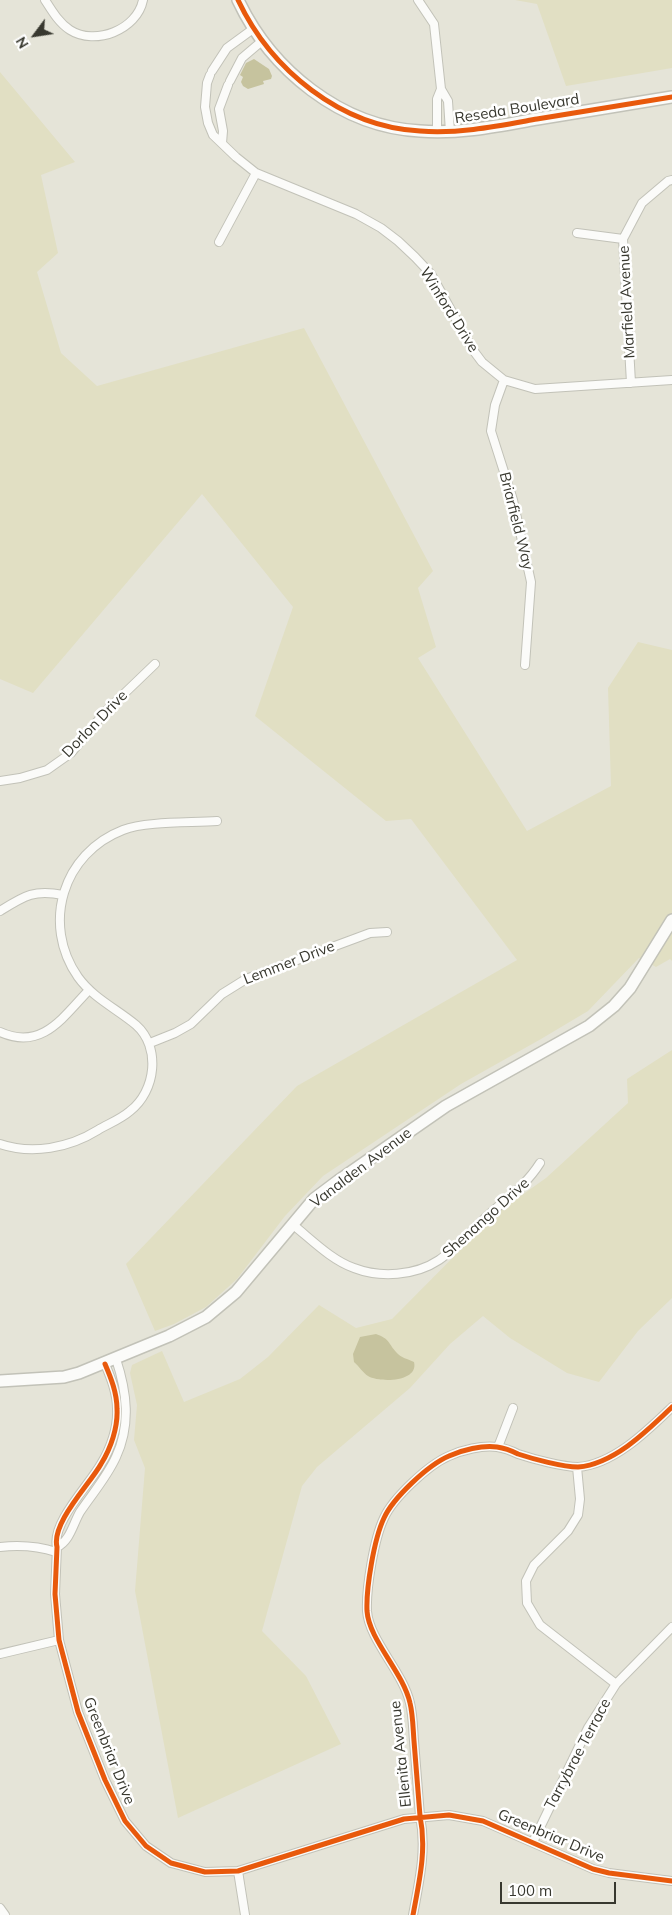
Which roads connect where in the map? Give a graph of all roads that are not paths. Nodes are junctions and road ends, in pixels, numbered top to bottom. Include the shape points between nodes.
1 (45, 0) edge
2 (143, 0) edge
3 (238, 0) edge
4 (418, 0) edge
5 (253, 29) junction
6 (262, 41) junction
7 (441, 89) junction
8 (672, 97) edge
9 (437, 131) junction
10 (450, 132) junction
11 (222, 143) junction
12 (256, 173) junction
13 (672, 180) edge
14 (577, 233) dead end
15 (623, 239) junction
16 (219, 242) dead end
17 (504, 380) junction
18 (672, 380) edge
19 (630, 383) junction
20 (155, 664) dead end
21 (525, 665) dead end
22 (0, 781) edge
23 (217, 821) dead end
24 (63, 895) junction
25 (0, 911) edge
26 (672, 920) edge
27 (387, 932) dead end
28 (89, 990) junction
29 (0, 1032) edge
30 (150, 1043) junction
31 (0, 1144) edge
32 (540, 1163) dead end
33 (292, 1224) junction
34 (116, 1359) junction
35 (105, 1364) junction
36 (0, 1381) edge
37 (672, 1407) edge
38 (513, 1408) dead end
39 (498, 1447) junction
40 (577, 1467) junction
41 (0, 1547) edge
42 (57, 1550) junction
43 (672, 1627) edge
44 (60, 1640) junction
45 (0, 1654) edge
46 (616, 1684) junction
47 (420, 1816) junction
48 (533, 1842) junction
49 (238, 1871) junction
50 (672, 1881) edge
51 (0, 1908) edge
52 (5, 1915) edge
53 (245, 1915) edge
54 (413, 1915) edge

1 - 2 street via 56,18 70,30 82,36 100,38 118,31 132,19
3 - 5 main road, Reseda Boulevard
4 - 7 street via 434,24
5 - 6 main road, Reseda Boulevard
5 - 11 street, Winford Drive via 227,48 207,83 205,107 208,123 213,135
6 - 9 main road, Reseda Boulevard via 290,73 335,105 390,126
6 - 11 street via 242,58 229,83 219,109
7 - 9 street via 437,99
7 - 10 street via 448,100
8 - 10 main road, Reseda Boulevard
9 - 10 main road, Reseda Boulevard
11 - 12 street, Winford Drive
12 - 16 street
12 - 17 street, Winford Drive via 356,214 398,241 431,274 482,362
13 - 15 street, Marfield Avenue via 642,203
14 - 15 street
15 - 19 street, Marfield Avenue
17 - 19 street, Winford Drive via 535,389
17 - 21 street, Briarfield Way via 495,405 491,431 513,500 531,582
18 - 19 street, Winford Drive
20 - 22 street, Dorlon Drive via 105,712 71,753 47,770
23 - 24 street via 139,826 107,837 84,856 72,872
24 - 25 street via 46,891 31,893
24 - 28 street via 59,928 67,956
26 - 33 main road, Vanalden Avenue via 630,988 596,1021 446,1106 322,1193
27 - 30 street, Lemmer Drive via 370,933 246,979 222,994 191,1024
28 - 29 street via 56,1026 43,1034 14,1037
28 - 30 street via 136,1025
30 - 31 street via 153,1058 151,1078 143,1097 131,1111 90,1135 55,1147 30,1150
32 - 33 street, Shenango Drive via 527,1182 451,1251 422,1269 394,1274 354,1268 338,1260
33 - 34 main road, Vanalden Avenue via 236,1292 206,1317
34 - 35 main road, Vanalden Avenue
34 - 42 street via 126,1396 125,1428 120,1449
35 - 36 main road, Vanalden Avenue via 64,1377
35 - 42 street, Greenbriar Drive via 114,1390 116,1426 102,1464 66,1515 56,1541
37 - 40 street, Ellenita Avenue via 620,1451
38 - 39 street
39 - 40 street, Ellenita Avenue
39 - 47 street, Ellenita Avenue via 486,1446 449,1456 427,1470 396,1499 384,1518 375,1546 367,1613 375,1634 403,1681 410,1704
40 - 46 street via 578,1515 568,1531 534,1564 526,1581 527,1604 540,1625
41 - 42 street
42 - 44 street, Greenbriar Drive via 55,1594
43 - 46 street, Tarrybrae Terrace
44 - 45 street
44 - 49 street, Greenbriar Drive via 78,1712 125,1821 146,1846 171,1863 205,1872
46 - 48 street, Tarrybrae Terrace via 588,1728
47 - 48 street, Greenbriar Drive via 448,1815 483,1821
47 - 49 street, Greenbriar Drive via 376,1826
47 - 54 street, Ellenita Avenue via 423,1862
48 - 50 street, Greenbriar Drive via 593,1869
49 - 53 street
51 - 52 street

